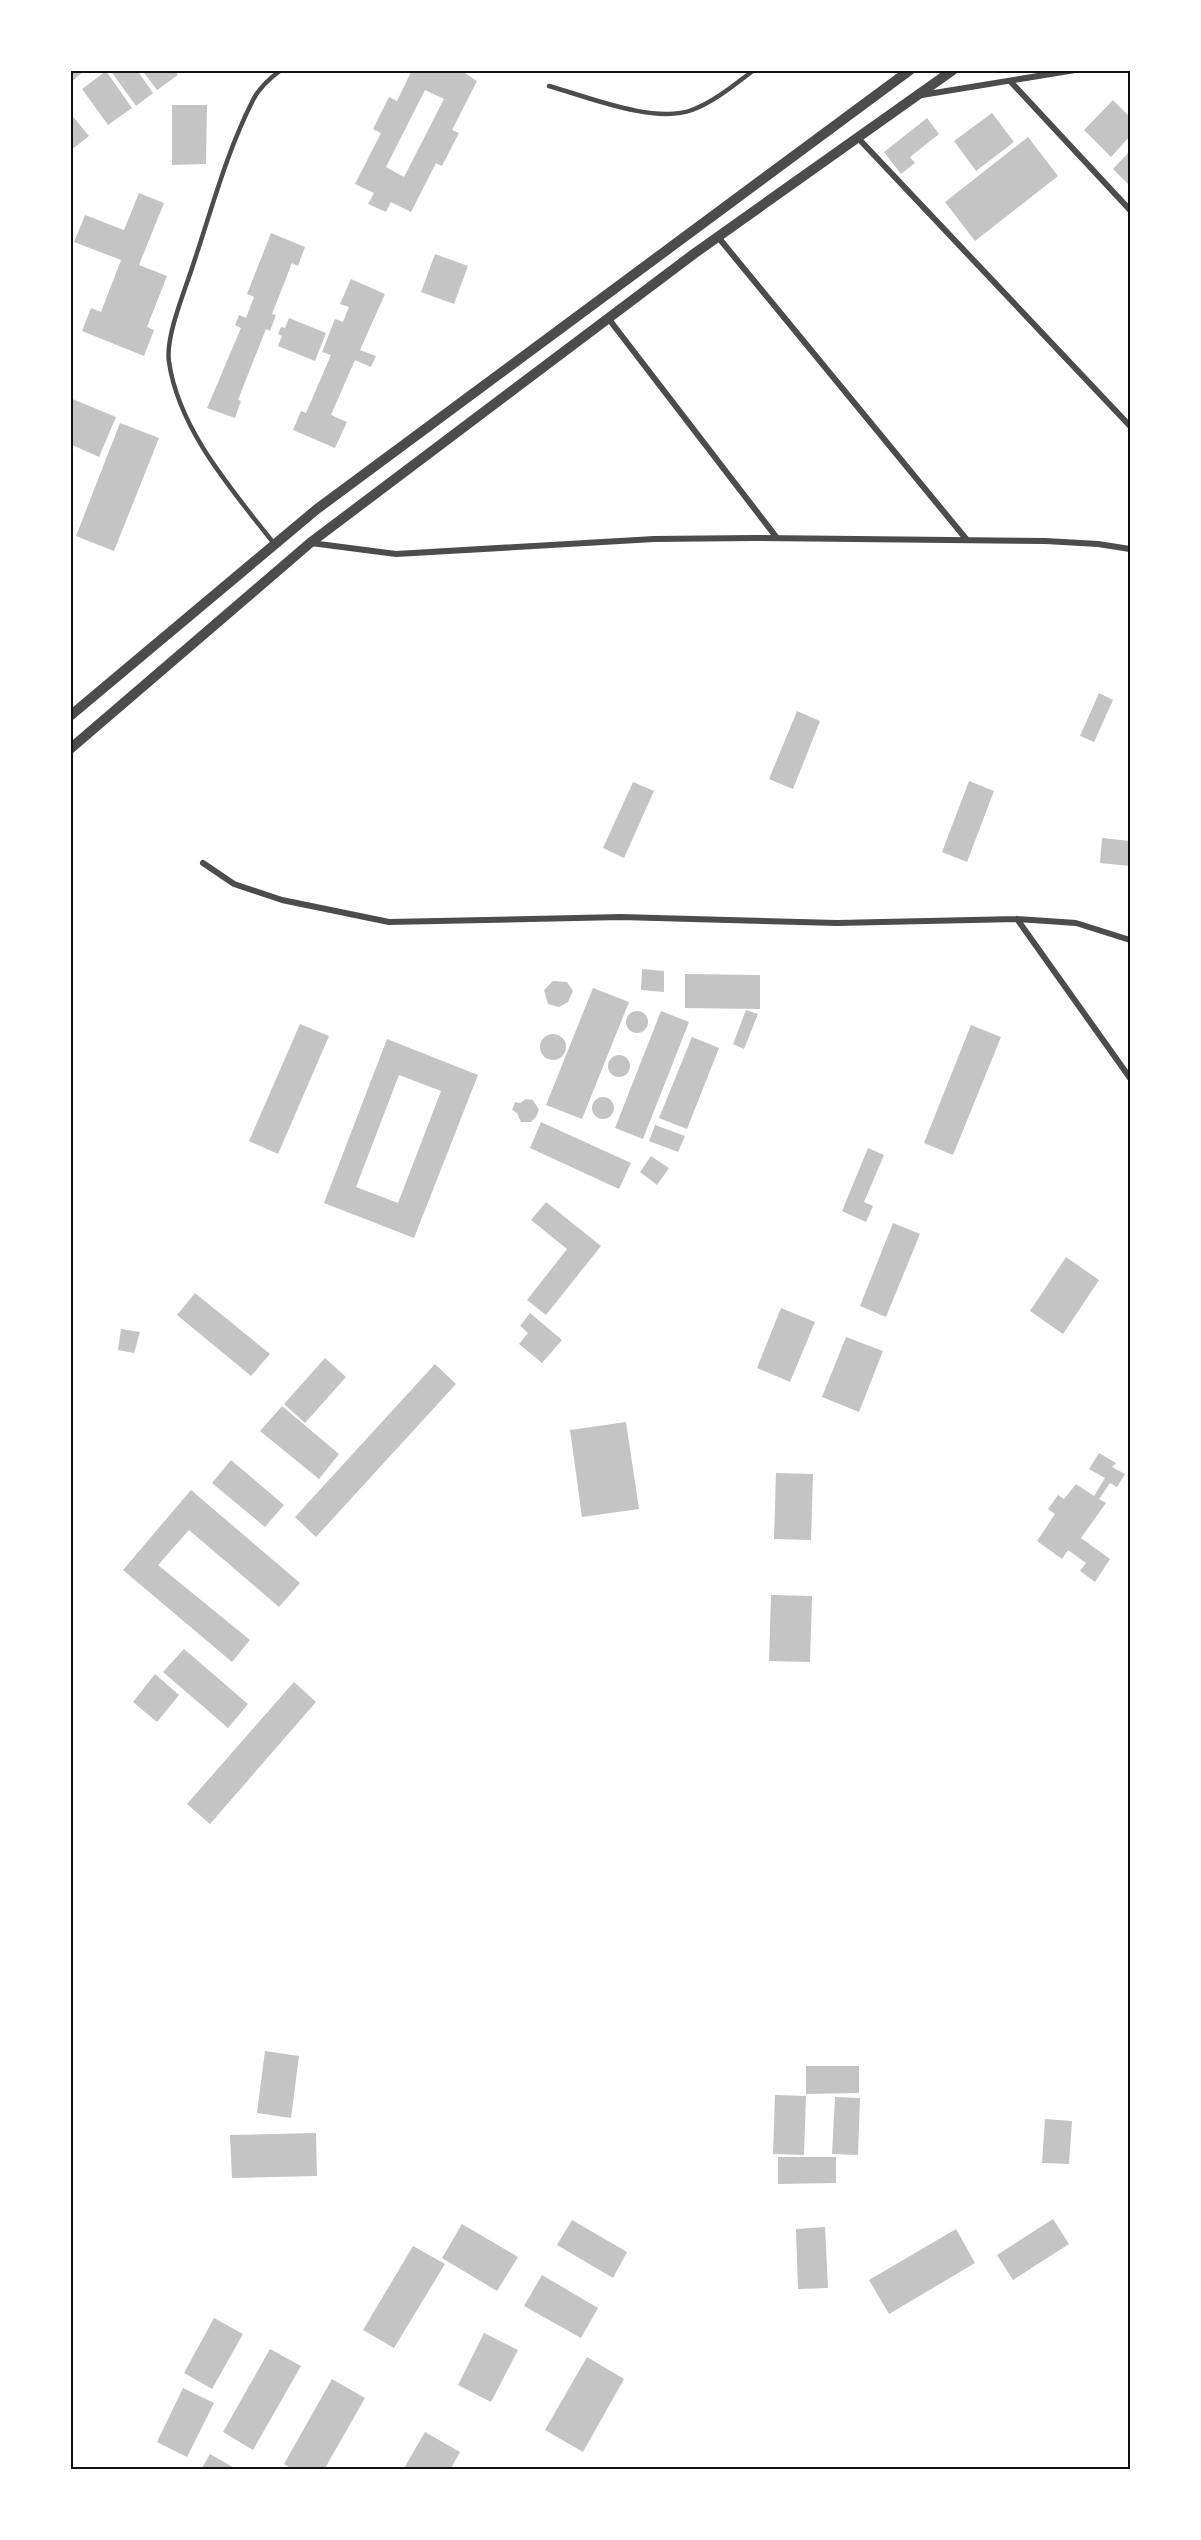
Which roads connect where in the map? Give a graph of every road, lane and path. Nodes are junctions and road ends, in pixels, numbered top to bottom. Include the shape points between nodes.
1 (281, 70) edge
2 (754, 70) edge
3 (910, 70) edge
4 (953, 70) edge
5 (1075, 70) edge
6 (1010, 81) junction
7 (549, 86) dead end
8 (919, 95) junction
9 (858, 138) junction
10 (1131, 210) edge
11 (718, 237) junction
12 (608, 318) junction
13 (1131, 426) edge
14 (777, 538) junction
15 (967, 540) junction
16 (310, 543) junction
17 (275, 545) junction
18 (1131, 549) edge
19 (70, 716) edge
20 (70, 749) edge
21 (204, 863) dead end
22 (1017, 919) junction
23 (1131, 940) edge
24 (1131, 1078) edge

1 - 17 lane via 254,98 229,158 173,326 168,360 181,407 221,475
2 - 7 lane via 691,111 653,115
3 - 17 street via 413,437
4 - 8 street
5 - 6 street
6 - 8 street
6 - 10 street
8 - 9 street
9 - 11 street
9 - 13 street
11 - 12 street
11 - 15 street
12 - 14 street
12 - 16 street
14 - 15 street
14 - 16 street via 654,539 396,554
15 - 18 street via 1098,544
16 - 20 street
17 - 19 street
21 - 22 street via 234,884 282,900 389,922 621,917 837,923
22 - 23 street via 1076,923
22 - 24 street

